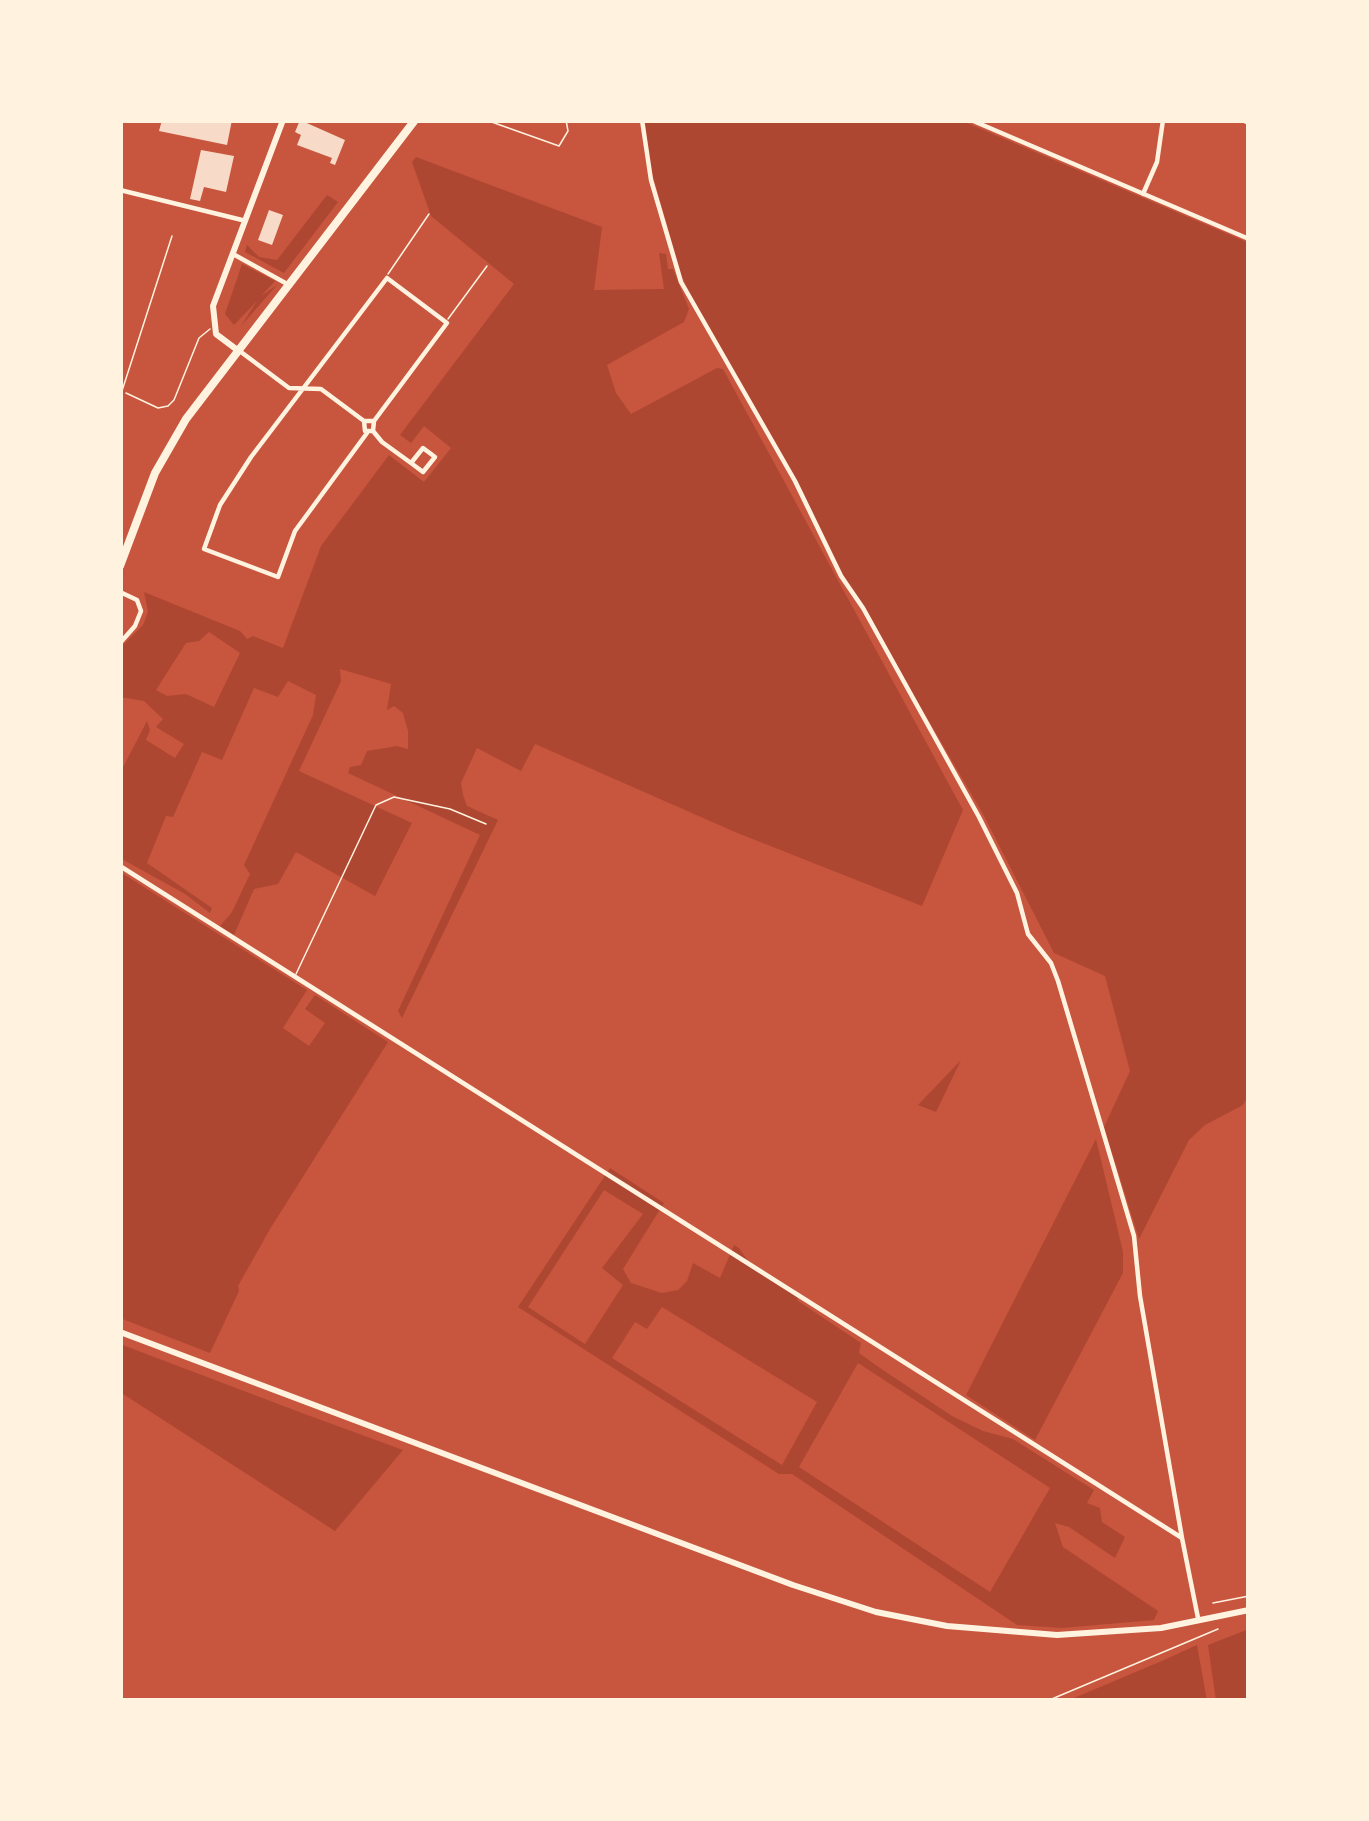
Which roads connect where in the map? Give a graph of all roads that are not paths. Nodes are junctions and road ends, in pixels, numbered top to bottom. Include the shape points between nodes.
1 (283, 120) edge
2 (415, 120) edge
3 (486, 120) edge
4 (566, 120) edge
5 (642, 120) edge
6 (971, 120) edge
7 (1163, 120) edge
8 (120, 190) edge
9 (1143, 194) junction
10 (429, 214) dead end
11 (245, 221) junction
12 (172, 236) dead end
13 (1249, 238) edge
14 (233, 254) junction
15 (488, 266) dead end
16 (387, 278) junction
17 (289, 285) junction
18 (447, 322) junction
19 (214, 327) junction
20 (236, 349) junction
21 (302, 390) junction
22 (121, 394) edge
23 (374, 421) junction
24 (364, 422) junction
25 (370, 432) junction
26 (411, 463) dead end
27 (120, 566) edge
28 (120, 592) edge
29 (120, 644) edge
30 (486, 824) dead end
31 (120, 866) edge
32 (295, 978) junction
33 (120, 1332) edge
34 (1182, 1538) junction
35 (1249, 1610) edge
36 (1198, 1622) junction

1 - 11 main road
2 - 17 main road
3 - 4 lane via 559,146
5 - 34 street via 681,282 979,817 1018,893 1028,934 1058,982 1134,1236
6 - 9 street
7 - 9 street
8 - 11 street
9 - 13 street
10 - 16 lane
11 - 14 main road
12 - 22 lane
14 - 17 street
14 - 19 main road via 213,306
15 - 18 lane
16 - 18 street
16 - 21 street
17 - 20 main road
18 - 23 street
19 - 20 main road
19 - 22 lane via 199,338 168,406
20 - 21 street
20 - 27 main road via 162,460
21 - 24 street via 321,389
21 - 25 street via 220,505 204,549 278,577 295,531
23 - 24 street
23 - 25 street
24 - 25 street
25 - 26 street
28 - 29 street via 141,610
30 - 32 lane via 394,797 376,805
31 - 32 street
32 - 34 street
33 - 36 main road via 876,1612 1044,1635
34 - 36 street
35 - 36 main road

